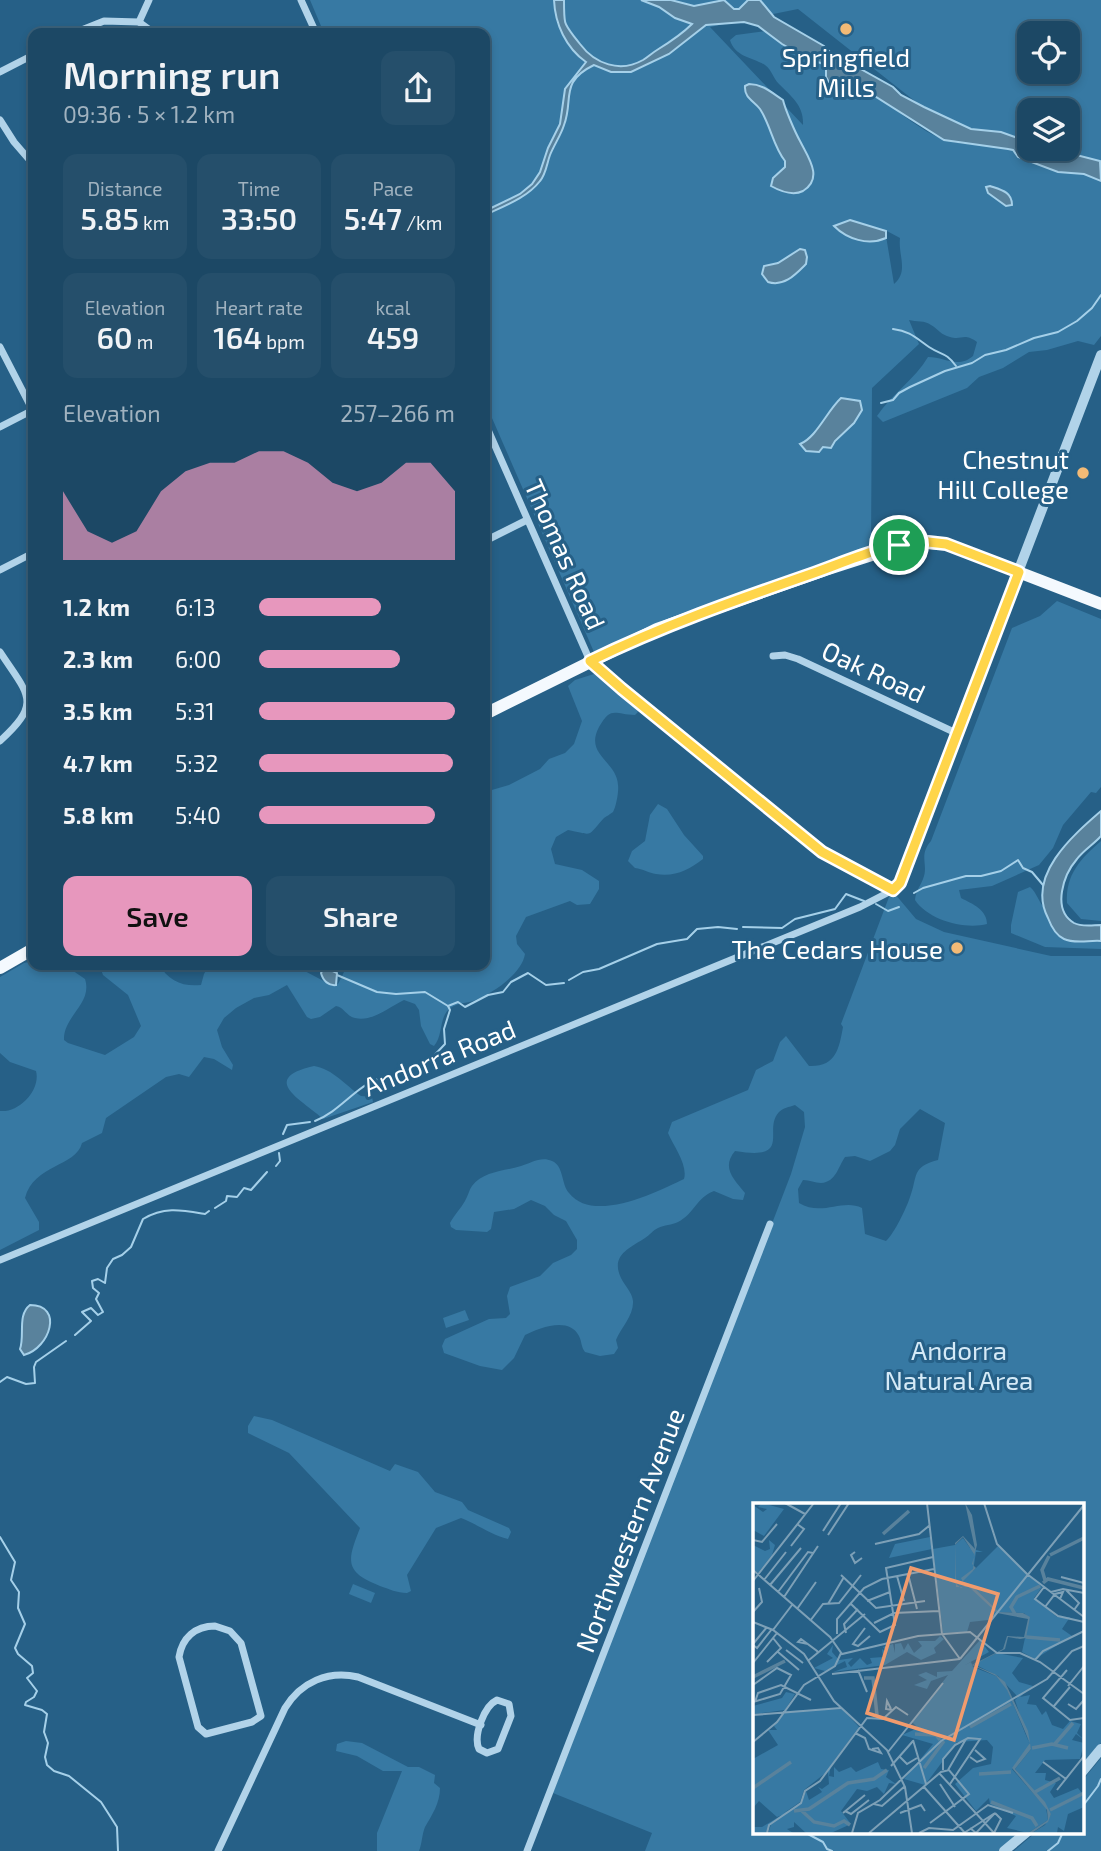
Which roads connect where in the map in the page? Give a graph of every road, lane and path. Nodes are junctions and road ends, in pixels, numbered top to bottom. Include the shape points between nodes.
1 (149, 0) edge
2 (302, 0) edge
3 (139, 22) junction
4 (86, 28) edge
5 (147, 28) edge
6 (314, 28) edge
7 (28, 58) edge
8 (0, 72) edge
9 (0, 120) edge
10 (28, 158) edge
11 (0, 347) edge
12 (1101, 355) edge
13 (28, 400) edge
14 (28, 413) edge
15 (0, 427) edge
16 (490, 435) edge
17 (527, 520) junction
18 (490, 538) edge
19 (28, 556) edge
20 (0, 570) edge
21 (1019, 572) junction
22 (1101, 604) edge
23 (0, 652) edge
24 (773, 656) dead end
25 (590, 661) junction
26 (490, 711) edge
27 (956, 733) junction
28 (0, 741) edge
29 (893, 890) junction
30 (28, 952) edge
31 (0, 968) edge
32 (769, 1224) dead end
33 (0, 1260) edge
34 (261, 1716) junction
35 (278, 1724) junction
36 (481, 1725) junction
37 (1101, 1749) edge
38 (1084, 1770) edge
39 (1025, 1834) edge
40 (218, 1851) edge
41 (527, 1851) edge
42 (1004, 1851) edge

1 - 3 street
2 - 6 street
3 - 4 street via 104,21
3 - 5 street
7 - 8 street
9 - 10 street
11 - 13 street
12 - 21 street
14 - 15 street
16 - 17 street, Thomas Road
17 - 18 street
17 - 25 street, Thomas Road
19 - 20 street
21 - 22 main road
21 - 25 main road via 946,544 912,542 712,609
21 - 27 street
23 - 28 street via 24,689 27,703 22,720
24 - 27 street, Oak Road via 798,659
25 - 26 main road
25 - 29 street, Thomas Road via 822,852
27 - 29 street via 900,883
29 - 33 street, Andorra Road
30 - 31 main road
32 - 41 street, Northwestern Avenue
34 - 34 street via 239,1638 215,1626 190,1634 181,1647 179,1662 199,1730 211,1733
34 - 35 street
35 - 36 street via 292,1698 306,1685 343,1675
35 - 40 street
36 - 36 street via 477,1747 493,1752 511,1716 509,1704 491,1703
37 - 38 street
39 - 42 street

